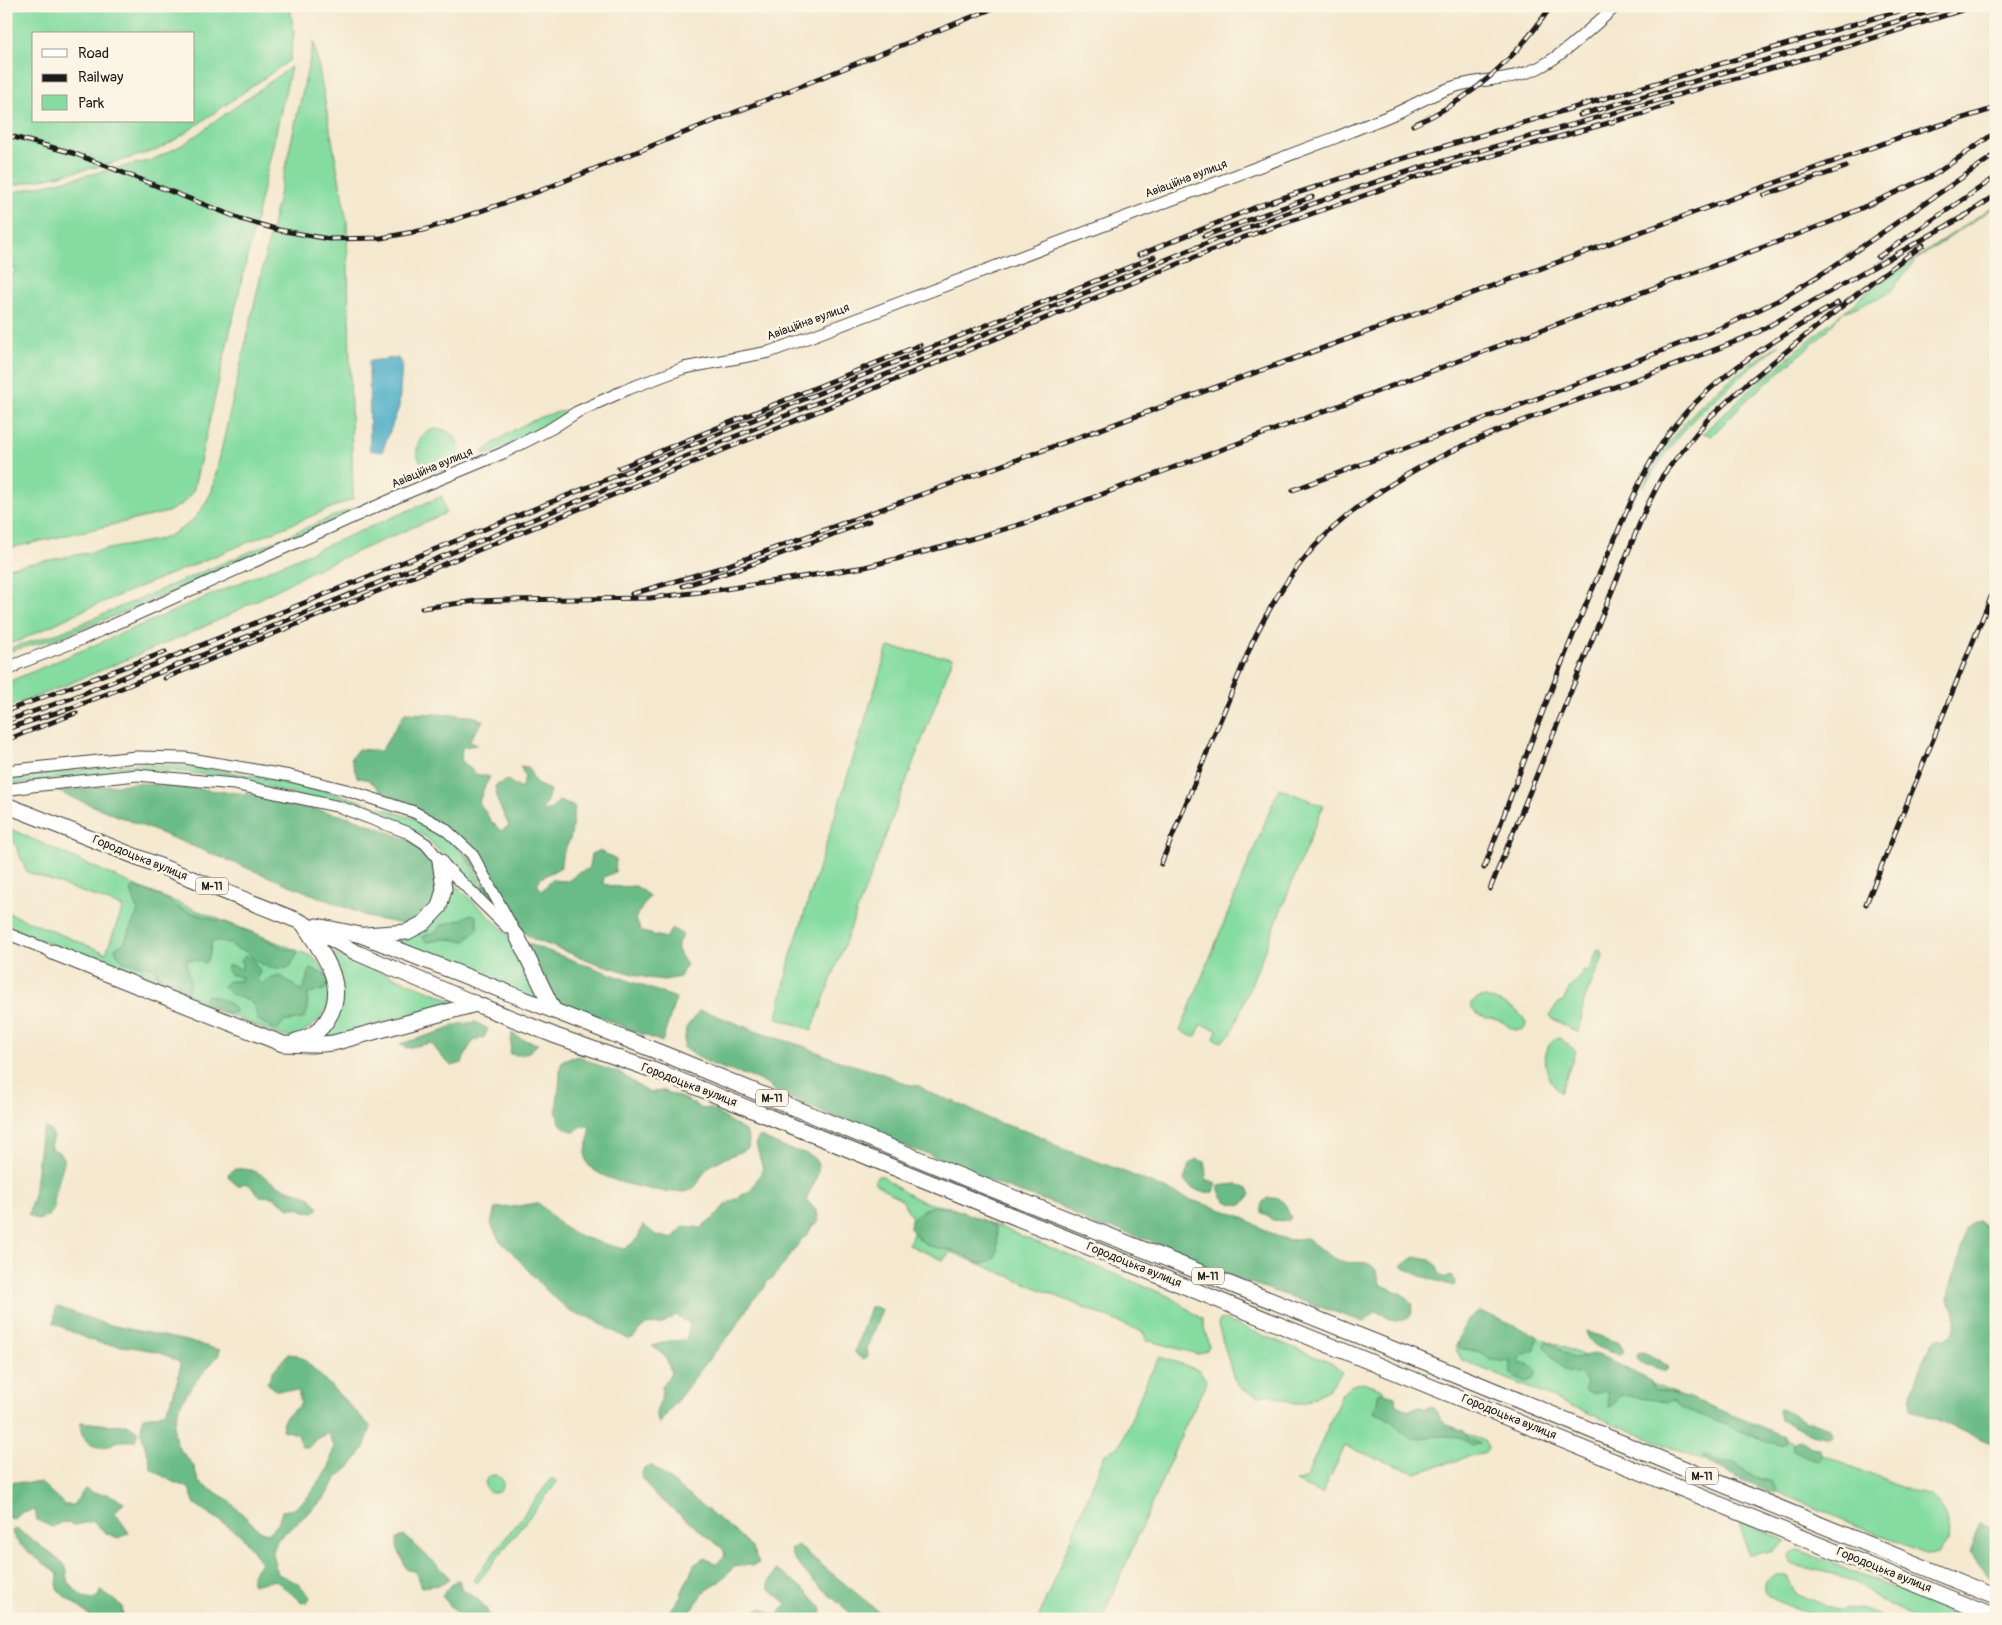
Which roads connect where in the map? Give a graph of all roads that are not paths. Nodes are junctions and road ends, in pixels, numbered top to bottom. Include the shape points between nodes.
1 (1616, 6) edge
2 (8, 667) edge
3 (6, 771) edge
4 (6, 790) edge
5 (6, 805) edge
6 (440, 861) junction
7 (301, 922) junction
8 (6, 933) edge
9 (361, 935) junction
10 (516, 936) junction
11 (53, 952) joint
12 (476, 1004) junction
13 (554, 1011) junction
14 (283, 1044) junction
15 (1996, 1597) edge
16 (1996, 1617) edge

1 - 2 street, Авіаційна вулиця via 1559,54 1525,74 1443,91 1337,137 784,347 684,368 628,388 503,453 404,494 82,639
3 - 10 street via 136,757 185,758 290,776 406,809 444,828 472,854
4 - 6 street via 136,775 234,784 340,807 409,833 426,844
5 - 7 main road, Городоцька вулиця / М-11
6 - 9 main road via 444,889 438,907 424,923 407,932
6 - 10 street
7 - 9 main road, Городоцька вулиця / М-11
7 - 12 main road, Городоцька вулиця / М-11 via 355,952
7 - 14 main road via 327,960 337,995 334,1010 322,1028 310,1038
8 - 11 street
9 - 13 main road, Городоцька вулиця / М-11
10 - 13 main road
11 - 14 main road
12 - 14 main road via 332,1043
12 - 16 main road, Городоцька вулиця / М-11 via 664,1074
13 - 15 main road, Городоцька вулиця / М-11 via 1430,1364

